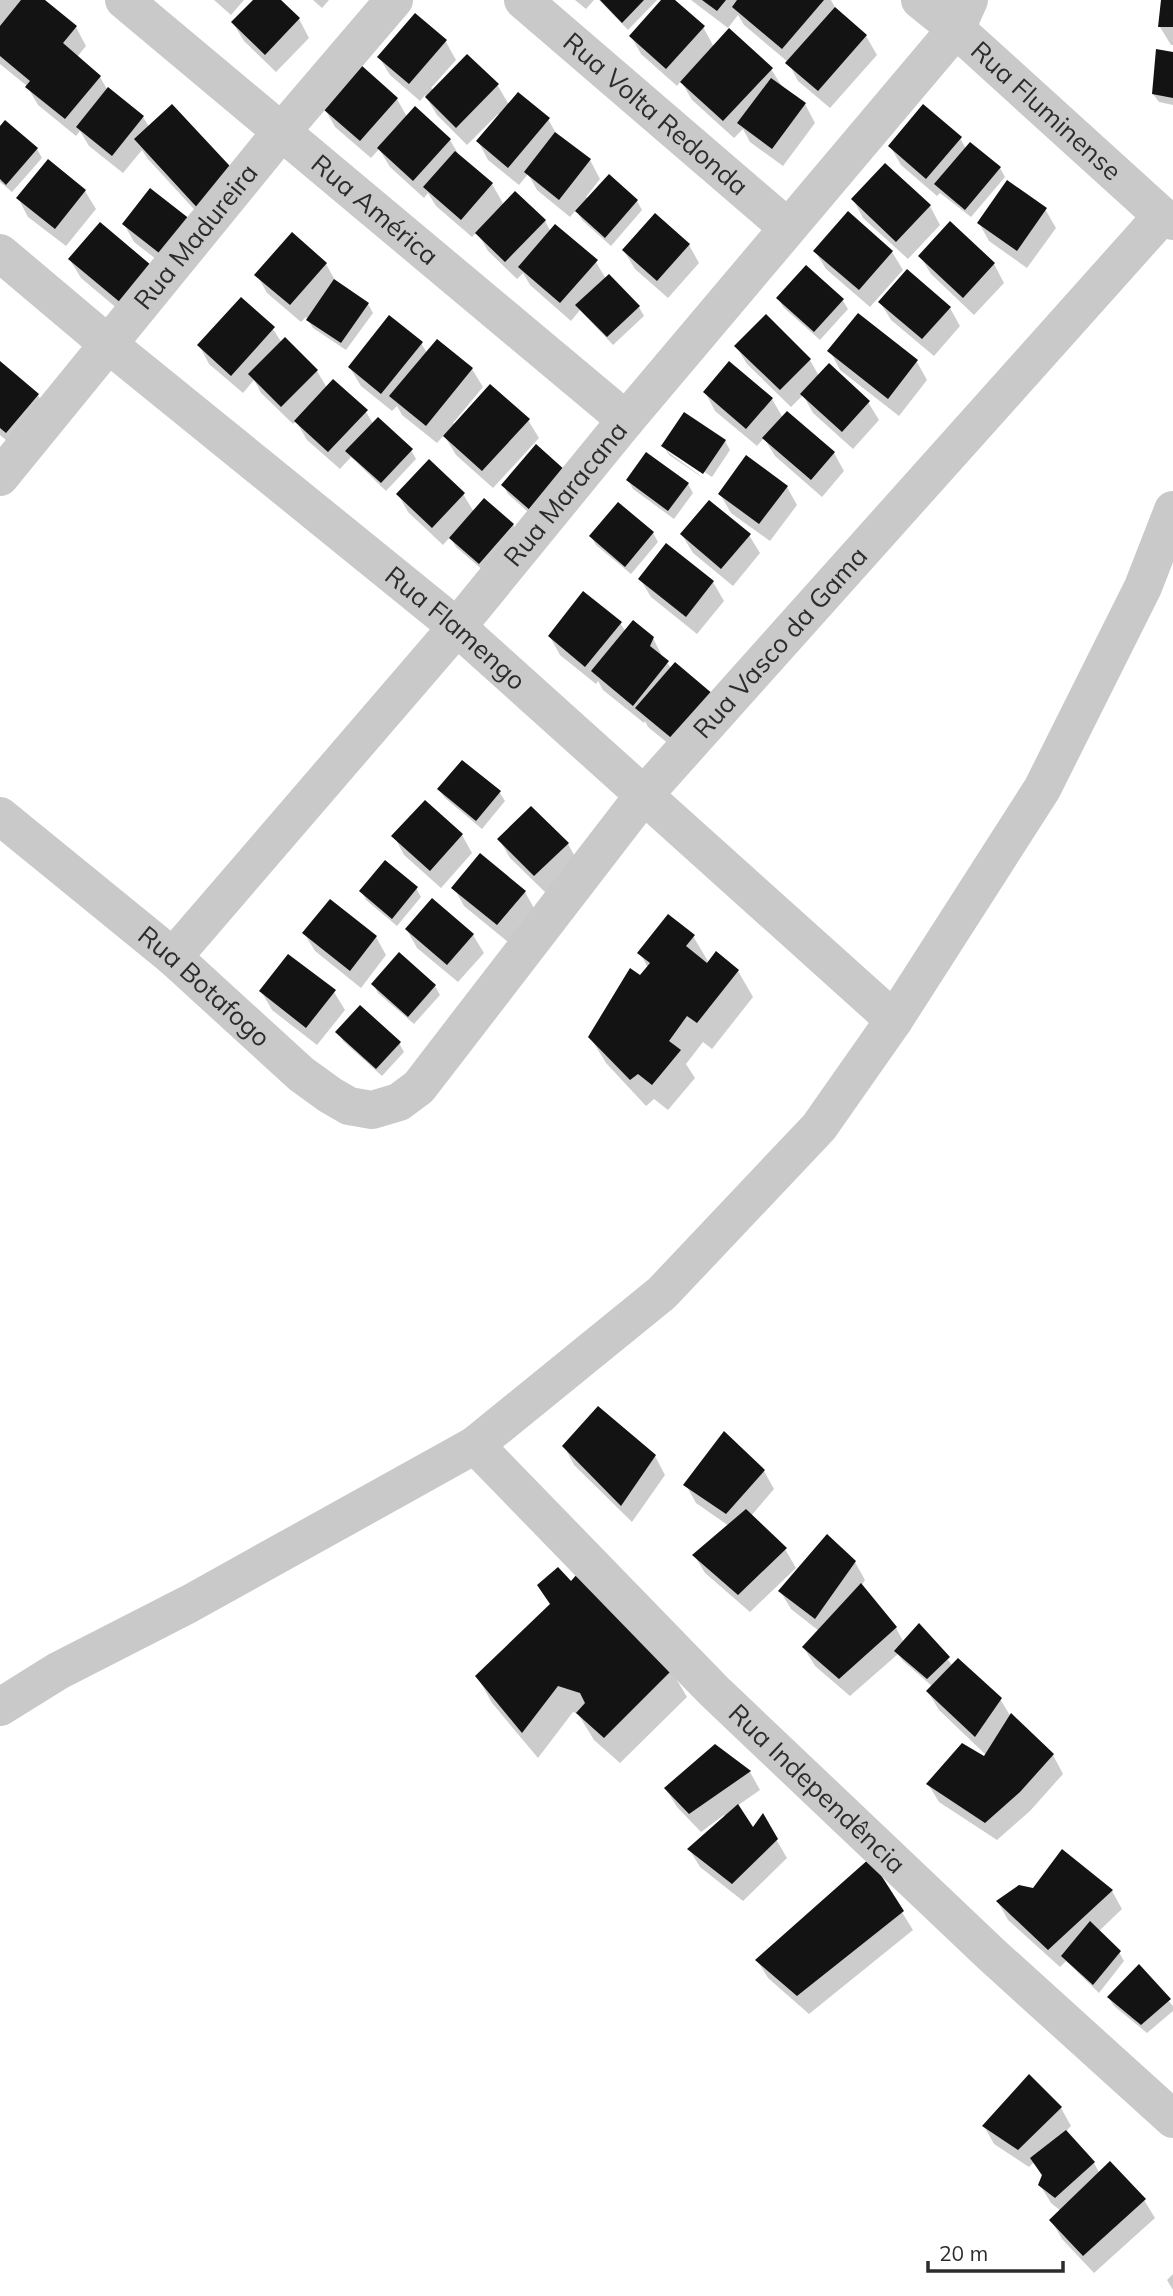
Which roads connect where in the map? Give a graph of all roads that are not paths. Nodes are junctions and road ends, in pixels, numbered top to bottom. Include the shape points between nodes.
1 (124, 0) edge
2 (394, 0) edge
3 (523, 0) edge
4 (920, 0) edge
5 (962, 14) edge
6 (282, 131) junction
7 (1167, 218) edge
8 (787, 228) junction
9 (0, 253) edge
10 (108, 344) junction
11 (626, 420) junction
12 (0, 477) edge
13 (1173, 510) edge
14 (457, 627) junction
15 (643, 796) junction
16 (0, 816) edge
17 (173, 957) junction
18 (894, 1020) junction
19 (419, 1087) joint
20 (475, 1445) junction
21 (0, 1707) edge
22 (1173, 2119) edge

1 - 6 street, Rua América
2 - 6 street, Rua Madureira
3 - 8 street, Rua Volta Redonda
4 - 5 street, Rua Fluminense
5 - 7 street, Rua Fluminense
5 - 8 street, Rua Maracana
6 - 10 street, Rua Madureira
6 - 11 street, Rua América
7 - 15 street, Rua Vasco da Gama
8 - 11 street, Rua Maracana
9 - 10 street, Rua Flamengo
10 - 12 street, Rua Madureira
10 - 14 street, Rua Flamengo
11 - 14 street, Rua Maracana
13 - 18 street via 1143,587 1042,789
14 - 15 street, Rua Flamengo
14 - 17 street, Rua Maracana
15 - 18 street, Rua Flamengo
15 - 19 street, Rua Vasco da Gama
16 - 17 street, Rua Botafogo
17 - 19 street, Rua Botafogo via 301,1074 349,1106 372,1110 399,1102
18 - 20 street via 819,1127 662,1293
20 - 21 street via 189,1604 58,1671
20 - 22 street, Rua Independência via 715,1691 992,1955

